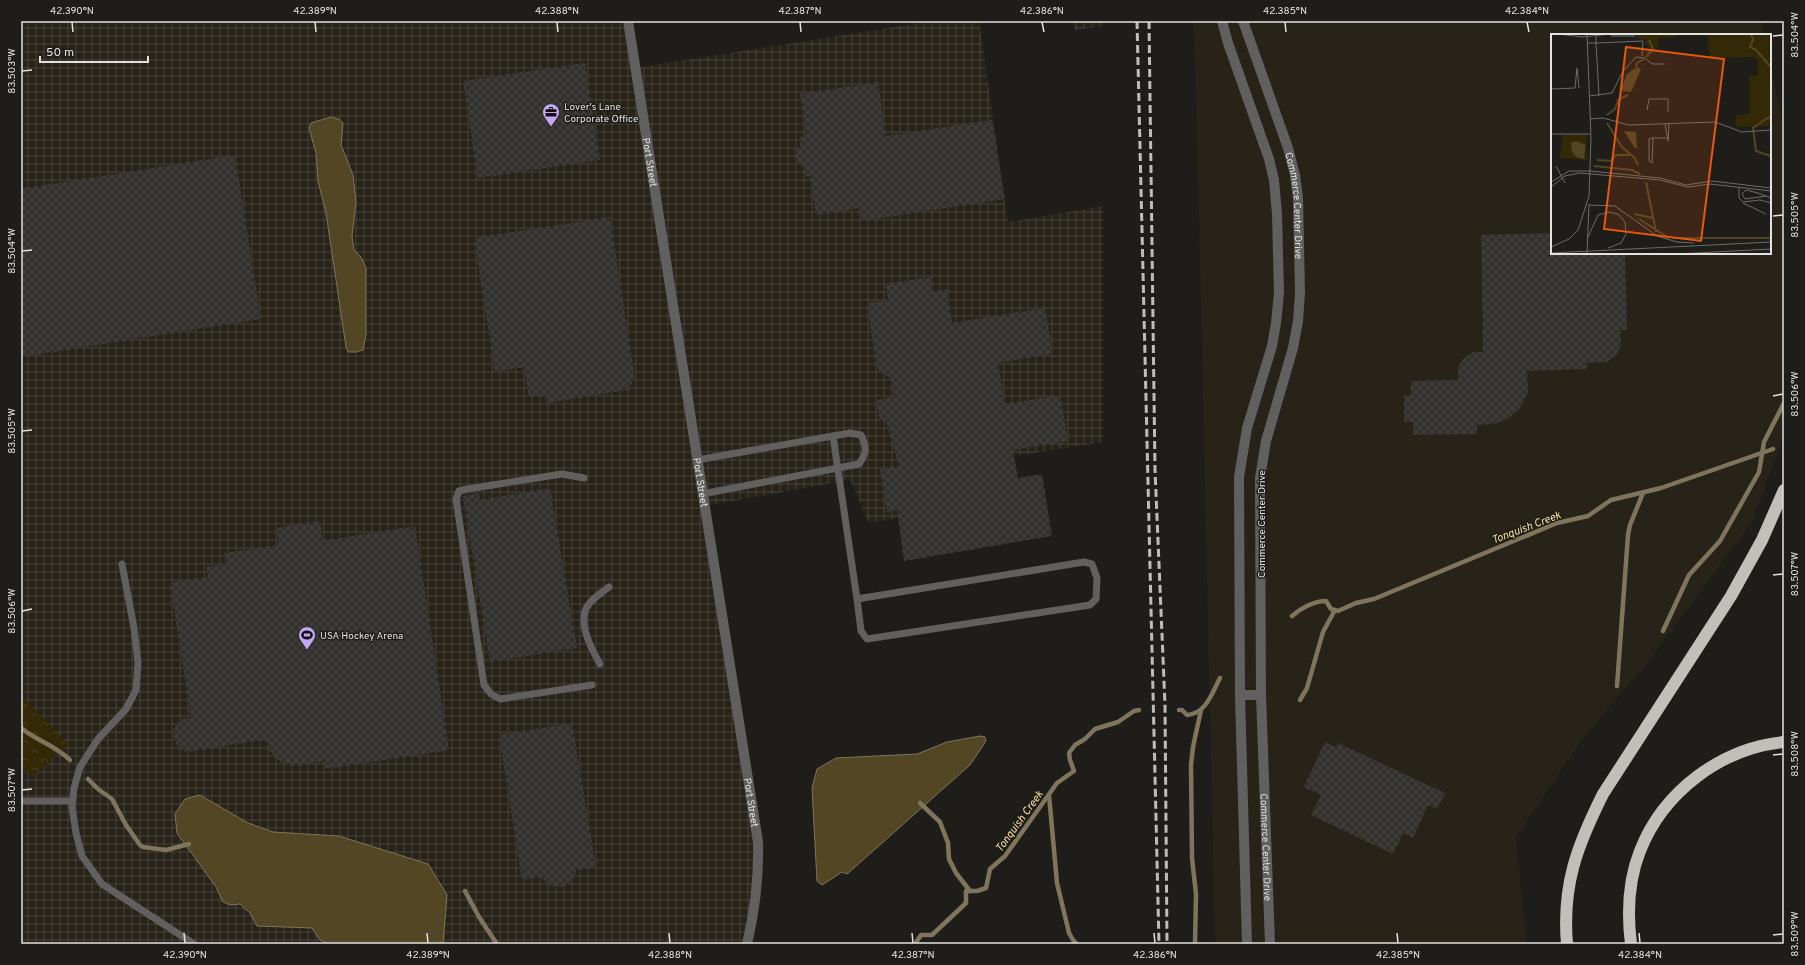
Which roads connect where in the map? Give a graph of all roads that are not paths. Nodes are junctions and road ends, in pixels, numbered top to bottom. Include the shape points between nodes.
1 (628, 21) edge
2 (1222, 21) edge
3 (1243, 21) edge
4 (833, 436) junction
5 (697, 460) junction
6 (837, 467) junction
7 (584, 478) dead end
8 (1784, 490) edge
9 (702, 494) junction
10 (122, 564) dead end
11 (609, 587) dead end
12 (856, 599) junction
13 (600, 664) dead end
14 (592, 685) dead end
15 (1240, 695) junction
16 (1261, 695) junction
17 (1784, 742) edge
18 (21, 801) edge
19 (72, 801) junction
20 (194, 944) edge
21 (747, 944) edge
22 (1247, 944) edge
23 (1270, 944) edge
24 (1567, 944) edge
25 (1631, 944) edge

1 - 5 street, Port Street
2 - 15 street, Commerce Center Drive via 1269,159 1277,214 1279,293 1276,324 1272,346 1247,428 1239,477
3 - 16 street, Commerce Center Drive via 1288,148 1298,198 1298,321 1293,348 1266,441 1260,478
4 - 5 lane
4 - 6 lane
4 - 6 lane via 850,433 861,435 866,445 866,454 859,464
5 - 9 street, Port Street
6 - 9 lane
6 - 12 lane
7 - 14 lane via 562,474 467,489 459,491 456,499 484,685 491,694 500,699
8 - 24 highway via 1762,540 1732,596 1602,794 1587,827 1569,880 1565,919
9 - 21 street, Port Street via 758,842 759,870
10 - 19 lane via 138,663 136,690 126,710 98,739 82,763
11 - 13 lane via 585,610 588,643
12 - 12 lane via 1084,562 1092,564 1097,578 1096,599 1090,605 867,639 861,631
15 - 16 street
15 - 22 street, Commerce Center Drive
16 - 23 street, Commerce Center Drive
17 - 25 highway via 1763,745 1710,767 1688,783 1669,803 1653,825 1635,866 1628,914
18 - 19 lane
19 - 20 lane via 82,856 102,884

